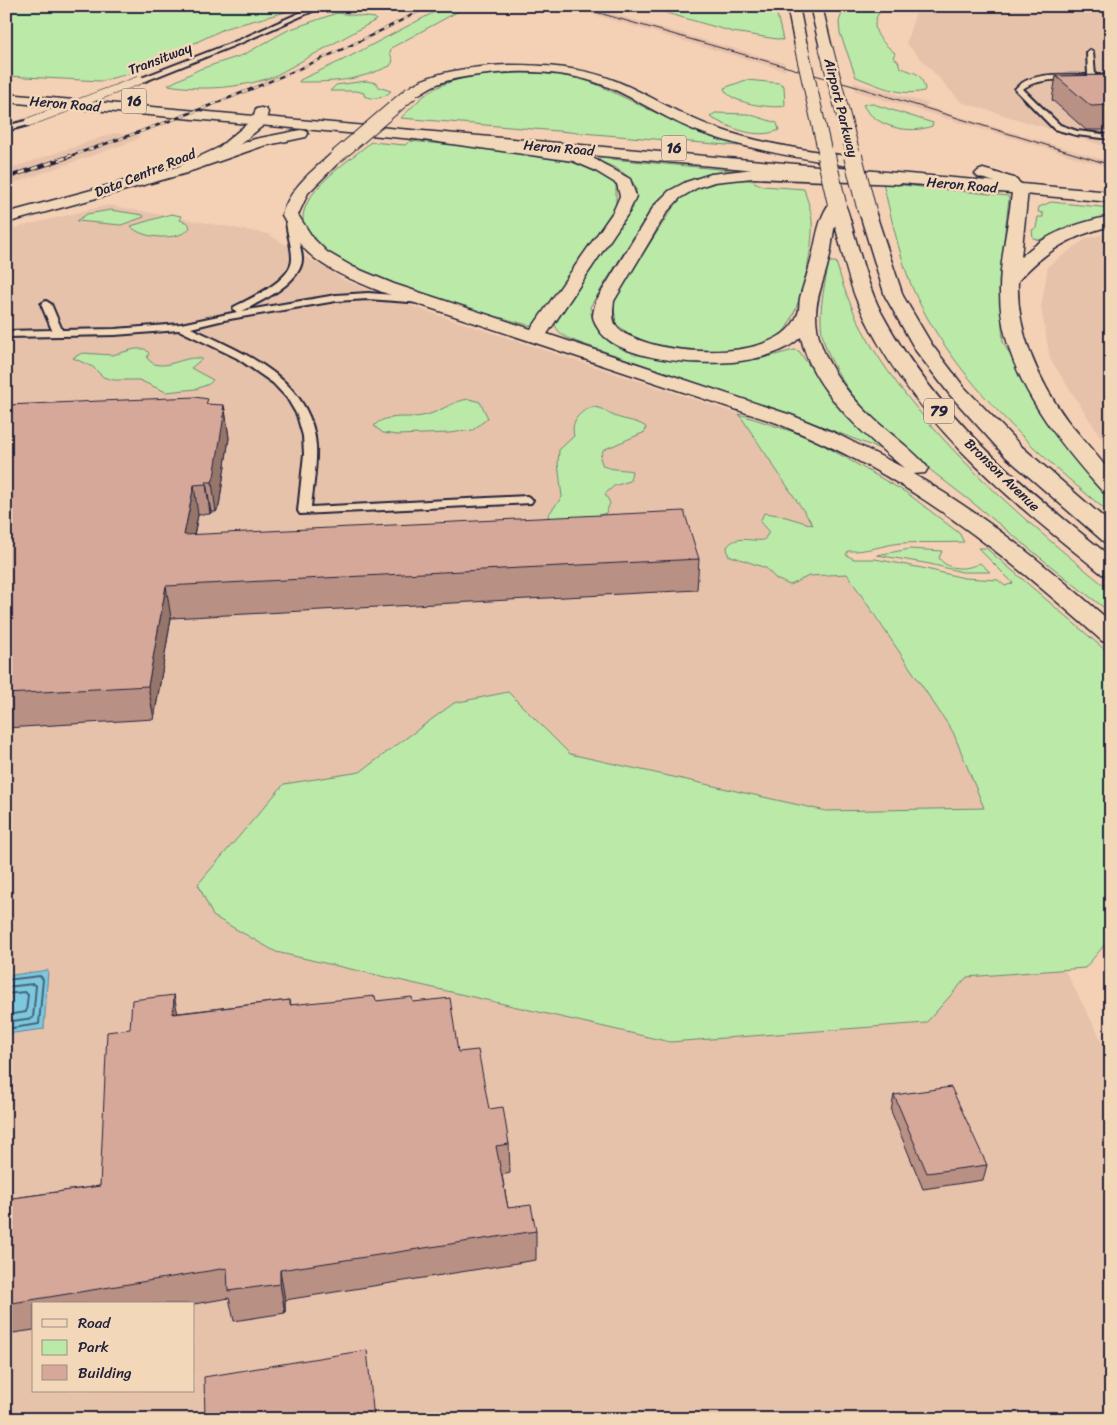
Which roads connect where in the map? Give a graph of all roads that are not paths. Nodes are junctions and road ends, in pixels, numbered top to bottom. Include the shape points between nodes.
1 (321, 6) edge
2 (793, 6) edge
3 (816, 6) edge
4 (831, 15) dead end
5 (825, 44) junction
6 (1090, 52) dead end
7 (1111, 77) edge
8 (1093, 78) junction
9 (6, 90) edge
10 (6, 98) edge
11 (99, 107) junction
12 (261, 117) junction
13 (242, 120) junction
14 (6, 129) edge
15 (408, 134) junction
16 (1111, 137) edge
17 (191, 161) junction
18 (862, 163) junction
19 (983, 174) junction
20 (898, 179) junction
21 (1111, 185) edge
22 (1020, 190) junction
23 (1111, 197) edge
24 (837, 204) junction
25 (867, 211) joint
26 (290, 215) junction
27 (6, 218) edge
28 (1111, 221) edge
29 (1009, 280) junction
30 (426, 301) junction
31 (46, 304) dead end
32 (807, 316) junction
33 (224, 317) junction
34 (181, 327) junction
35 (58, 333) junction
36 (6, 334) edge
37 (536, 336) junction
38 (1111, 487) edge
39 (527, 500) dead end
40 (984, 529) junction
41 (1111, 536) edge
42 (1111, 570) edge
43 (1077, 605) junction
44 (1111, 628) edge
45 (1111, 636) edge

1 - 14 lane, Transitway, bridge via 241,41
2 - 24 main road, Airport Parkway / 79, bridge
3 - 5 main road, Airport Parkway / 79
4 - 5 main road
5 - 25 main road, Airport Parkway / 79, bridge
6 - 8 lane
7 - 8 lane
8 - 16 lane via 1034,80 1019,89 1057,127
9 - 12 main road, Heron Road / 16
10 - 11 main road, Heron Road / 16
11 - 13 main road, Heron Road / 16
11 - 17 main road via 192,124 202,138
12 - 13 main road, Heron Road / 16
12 - 15 main road, Heron Road / 16
12 - 17 main road, Data Centre Road via 232,144
12 - 18 main road, Heron Road / 16
13 - 17 main road, Data Centre Road
15 - 17 main road via 288,136
15 - 20 main road, Heron Road / 16
15 - 37 main road via 571,156 605,168 624,182 628,196 621,212
17 - 27 main road, Data Centre Road via 167,176
18 - 19 main road, Heron Road / 16
18 - 26 main road, bridge via 729,137 679,118 609,83 586,76 526,69 477,71 438,80 411,92 302,190 292,205
19 - 21 main road, Heron Road / 16
19 - 22 main road via 1008,181
20 - 22 main road, Heron Road / 16
20 - 32 main road via 757,174 716,178 685,188 670,197 660,209 605,301 601,317 611,332 643,348 679,355 718,357 778,344 796,332
22 - 23 main road, Heron Road / 16
22 - 29 main road
24 - 32 main road via 828,214
24 - 42 main road, Bronson Avenue / 79 via 860,285 900,360 935,406 986,461
25 - 41 main road, Bronson Avenue / 79 via 894,296 923,347 957,391 1008,446
26 - 30 main road via 311,247 332,263
26 - 33 lane via 289,230 297,265 271,291
28 - 29 main road via 1083,228 1049,243 1029,256
29 - 38 main road via 1015,331 1034,381 1065,433
30 - 33 lane via 368,296 336,298
30 - 37 main road
31 - 35 lane
32 - 40 main road via 818,357 852,410
33 - 34 lane
34 - 35 lane
34 - 39 lane via 256,365 294,397 310,437 304,512
35 - 36 lane
37 - 40 main road via 813,430 892,469
40 - 43 main road
43 - 44 main road
43 - 45 main road

